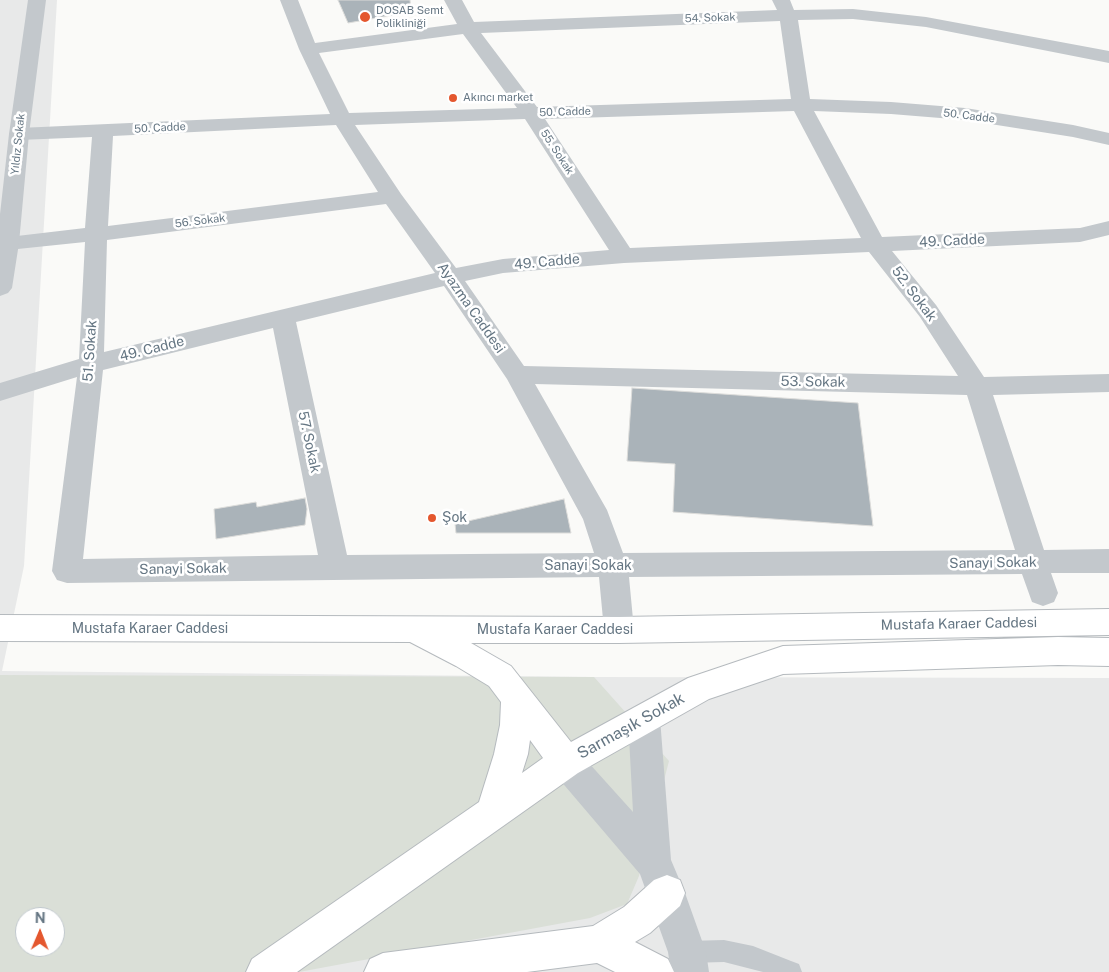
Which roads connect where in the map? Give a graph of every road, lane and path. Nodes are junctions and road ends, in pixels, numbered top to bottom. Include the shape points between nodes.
1 (40, 0) edge
2 (289, 0) edge
3 (453, 0) edge
4 (784, 7) edge
5 (468, 28) junction
6 (308, 49) junction
7 (1109, 57) edge
8 (801, 104) junction
9 (531, 113) junction
10 (342, 120) junction
11 (103, 130) junction
12 (19, 134) junction
13 (1109, 139) edge
14 (392, 197) junction
15 (1109, 228) edge
16 (96, 234) junction
17 (8, 243) junction
18 (875, 244) junction
19 (624, 256) junction
20 (450, 277) junction
21 (0, 288) edge
22 (283, 316) junction
23 (90, 364) junction
24 (517, 375) junction
25 (1109, 383) edge
26 (977, 386) junction
27 (0, 392) edge
28 (1109, 560) edge
29 (1032, 562) junction
30 (613, 566) junction
31 (335, 567) junction
32 (67, 571) joint
33 (1043, 592) dead end
34 (1109, 622) edge
35 (0, 628) edge
36 (414, 630) junction
37 (618, 630) junction
38 (1109, 652) edge
39 (517, 697) junction
40 (644, 718) junction
41 (566, 762) junction
42 (493, 813) junction
43 (660, 877) junction
44 (599, 944) junction
45 (688, 962) edge
46 (265, 972) edge
47 (383, 972) edge
48 (655, 972) edge
49 (791, 972) edge

1 - 12 street, Yıldız Sokak
2 - 6 street, Ayazma Caddesi
3 - 5 street, 55. Sokak
4 - 5 street, 54. Sokak
4 - 7 street, 54. Sokak via 926,22
4 - 8 street, 52. Sokak
5 - 6 street, 54. Sokak
5 - 9 street, 55. Sokak
6 - 10 street, Ayazma Caddesi
8 - 9 street, 50. Cadde
8 - 13 street, 50. Cadde via 966,114
8 - 18 street, 52. Sokak
9 - 10 street, 50. Cadde
9 - 19 street, 55. Sokak
10 - 11 street, 50. Cadde
10 - 14 street, Ayazma Caddesi
11 - 12 street, 50. Cadde
11 - 16 street, 51. Sokak
12 - 17 street, Yıldız Sokak
14 - 16 street, 56. Sokak
14 - 20 street, Ayazma Caddesi
15 - 18 street, 49. Cadde via 1080,234
16 - 17 street, 56. Sokak
16 - 23 street, 51. Sokak
17 - 21 street, Yıldız Sokak
18 - 19 street, 49. Cadde
18 - 26 street, 52. Sokak via 928,311
19 - 20 street, 49. Cadde via 503,266
20 - 22 street, 49. Cadde
20 - 24 street, Ayazma Caddesi
22 - 23 street, 49. Cadde
22 - 31 street, 57. Sokak
23 - 27 street, 49. Cadde
23 - 32 street, 51. Sokak
24 - 26 street, 53. Sokak
24 - 30 street, Ayazma Caddesi via 597,518
25 - 26 street, 53. Sokak
26 - 29 street, 52. Sokak
28 - 29 street, Sanayi Sokak
29 - 30 street, Sanayi Sokak
29 - 33 street, 52. Sokak
30 - 31 street, Sanayi Sokak
30 - 37 street, Ayazma Caddesi
31 - 32 street, Sanayi Sokak
34 - 37 main road, Mustafa Karaer Caddesi
35 - 36 main road, Mustafa Karaer Caddesi
36 - 37 main road, Mustafa Karaer Caddesi
36 - 39 main road via 468,656 500,676
38 - 40 main road, Sarmaşık Sokak via 783,660 699,688
39 - 41 main road
39 - 42 main road via 512,754
40 - 41 main road, Sarmaşık Sokak
40 - 43 street
41 - 42 main road, Sarmaşık Sokak
41 - 43 street
42 - 46 main road, Sarmaşık Sokak
43 - 44 main road via 637,920
43 - 45 street
44 - 47 main road
44 - 48 main road
45 - 49 lane via 724,951 753,957

